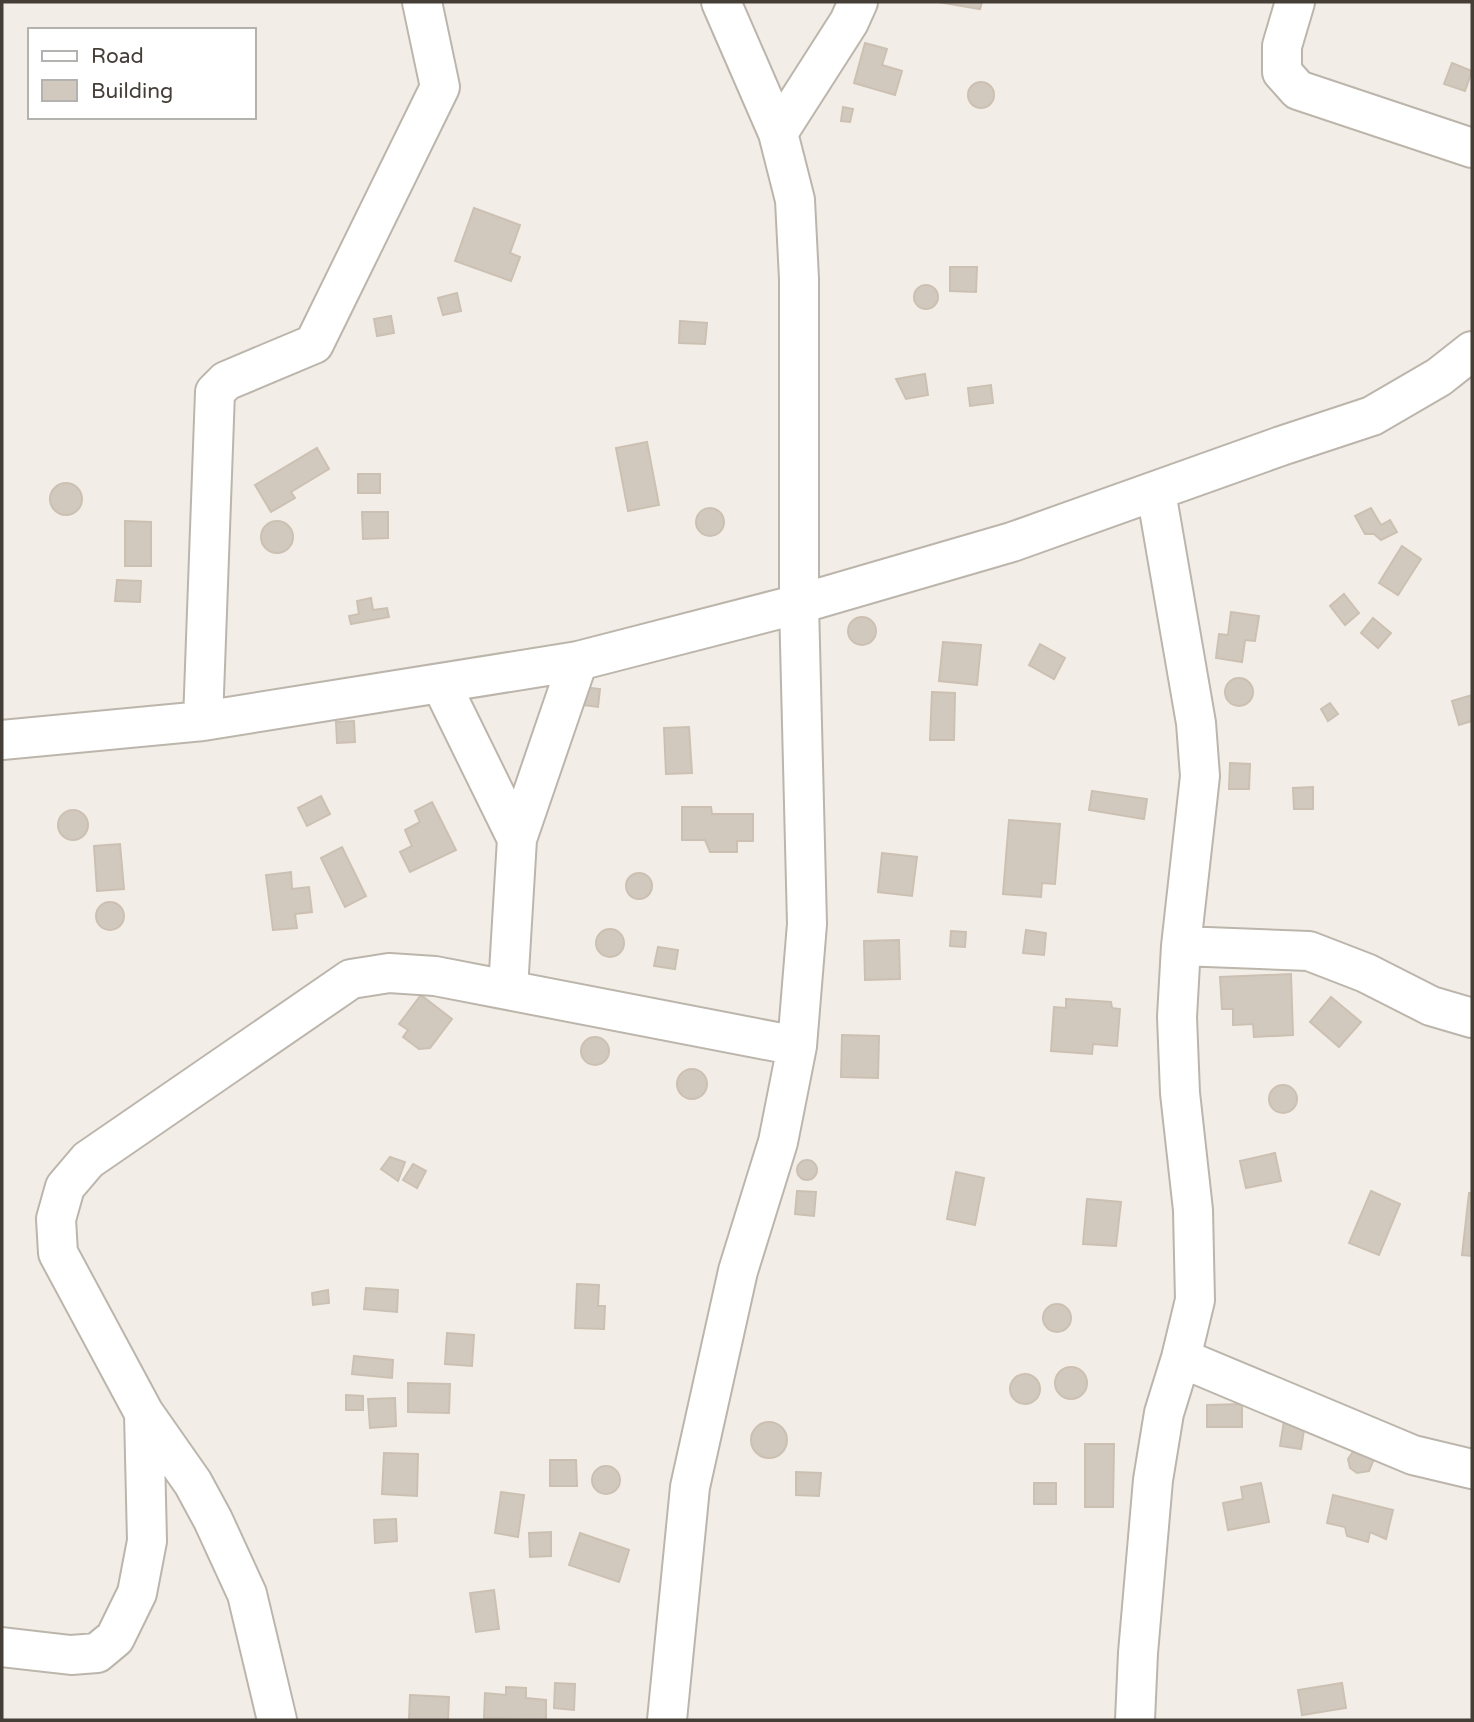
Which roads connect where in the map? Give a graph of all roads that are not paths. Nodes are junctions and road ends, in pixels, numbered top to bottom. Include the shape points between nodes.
1 (422, 2) edge
2 (721, 2) edge
3 (858, 2) edge
4 (1295, 2) edge
5 (778, 133) junction
6 (1472, 148) edge
7 (1472, 351) edge
8 (1156, 492) junction
9 (799, 604) junction
10 (578, 661) junction
11 (441, 684) junction
12 (203, 720) junction
13 (2, 740) edge
14 (517, 839) junction
15 (1181, 946) junction
16 (508, 989) junction
17 (1472, 1018) edge
18 (797, 1046) junction
19 (1181, 1358) junction
20 (144, 1413) junction
21 (1472, 1469) edge
22 (2, 1647) edge
23 (277, 1720) edge
24 (667, 1720) edge
25 (1135, 1720) edge

1 - 12 street via 440,87 314,344 226,381 215,392
2 - 5 street
3 - 5 street
4 - 6 street via 1282,46 1282,72 1298,90
5 - 9 street via 795,200 799,279
7 - 8 street via 1439,377 1372,416
8 - 9 street via 1012,542
8 - 15 street via 1196,723 1200,776
9 - 10 street
9 - 18 street via 807,924
10 - 11 street
10 - 14 street
11 - 12 street
11 - 14 street
12 - 13 street
14 - 16 street
15 - 17 street via 1309,951 1431,1006
15 - 19 street via 1177,1030 1193,1210 1195,1300
16 - 18 street
16 - 20 street via 435,976 389,974 351,979 88,1160 65,1187 56,1219 58,1253
18 - 24 street via 778,1142 738,1271 690,1487
19 - 21 street via 1413,1455
19 - 25 street via 1164,1413 1153,1480
20 - 22 street via 146,1541 137,1593 115,1638 97,1653 71,1655
20 - 23 street via 193,1483 247,1594

